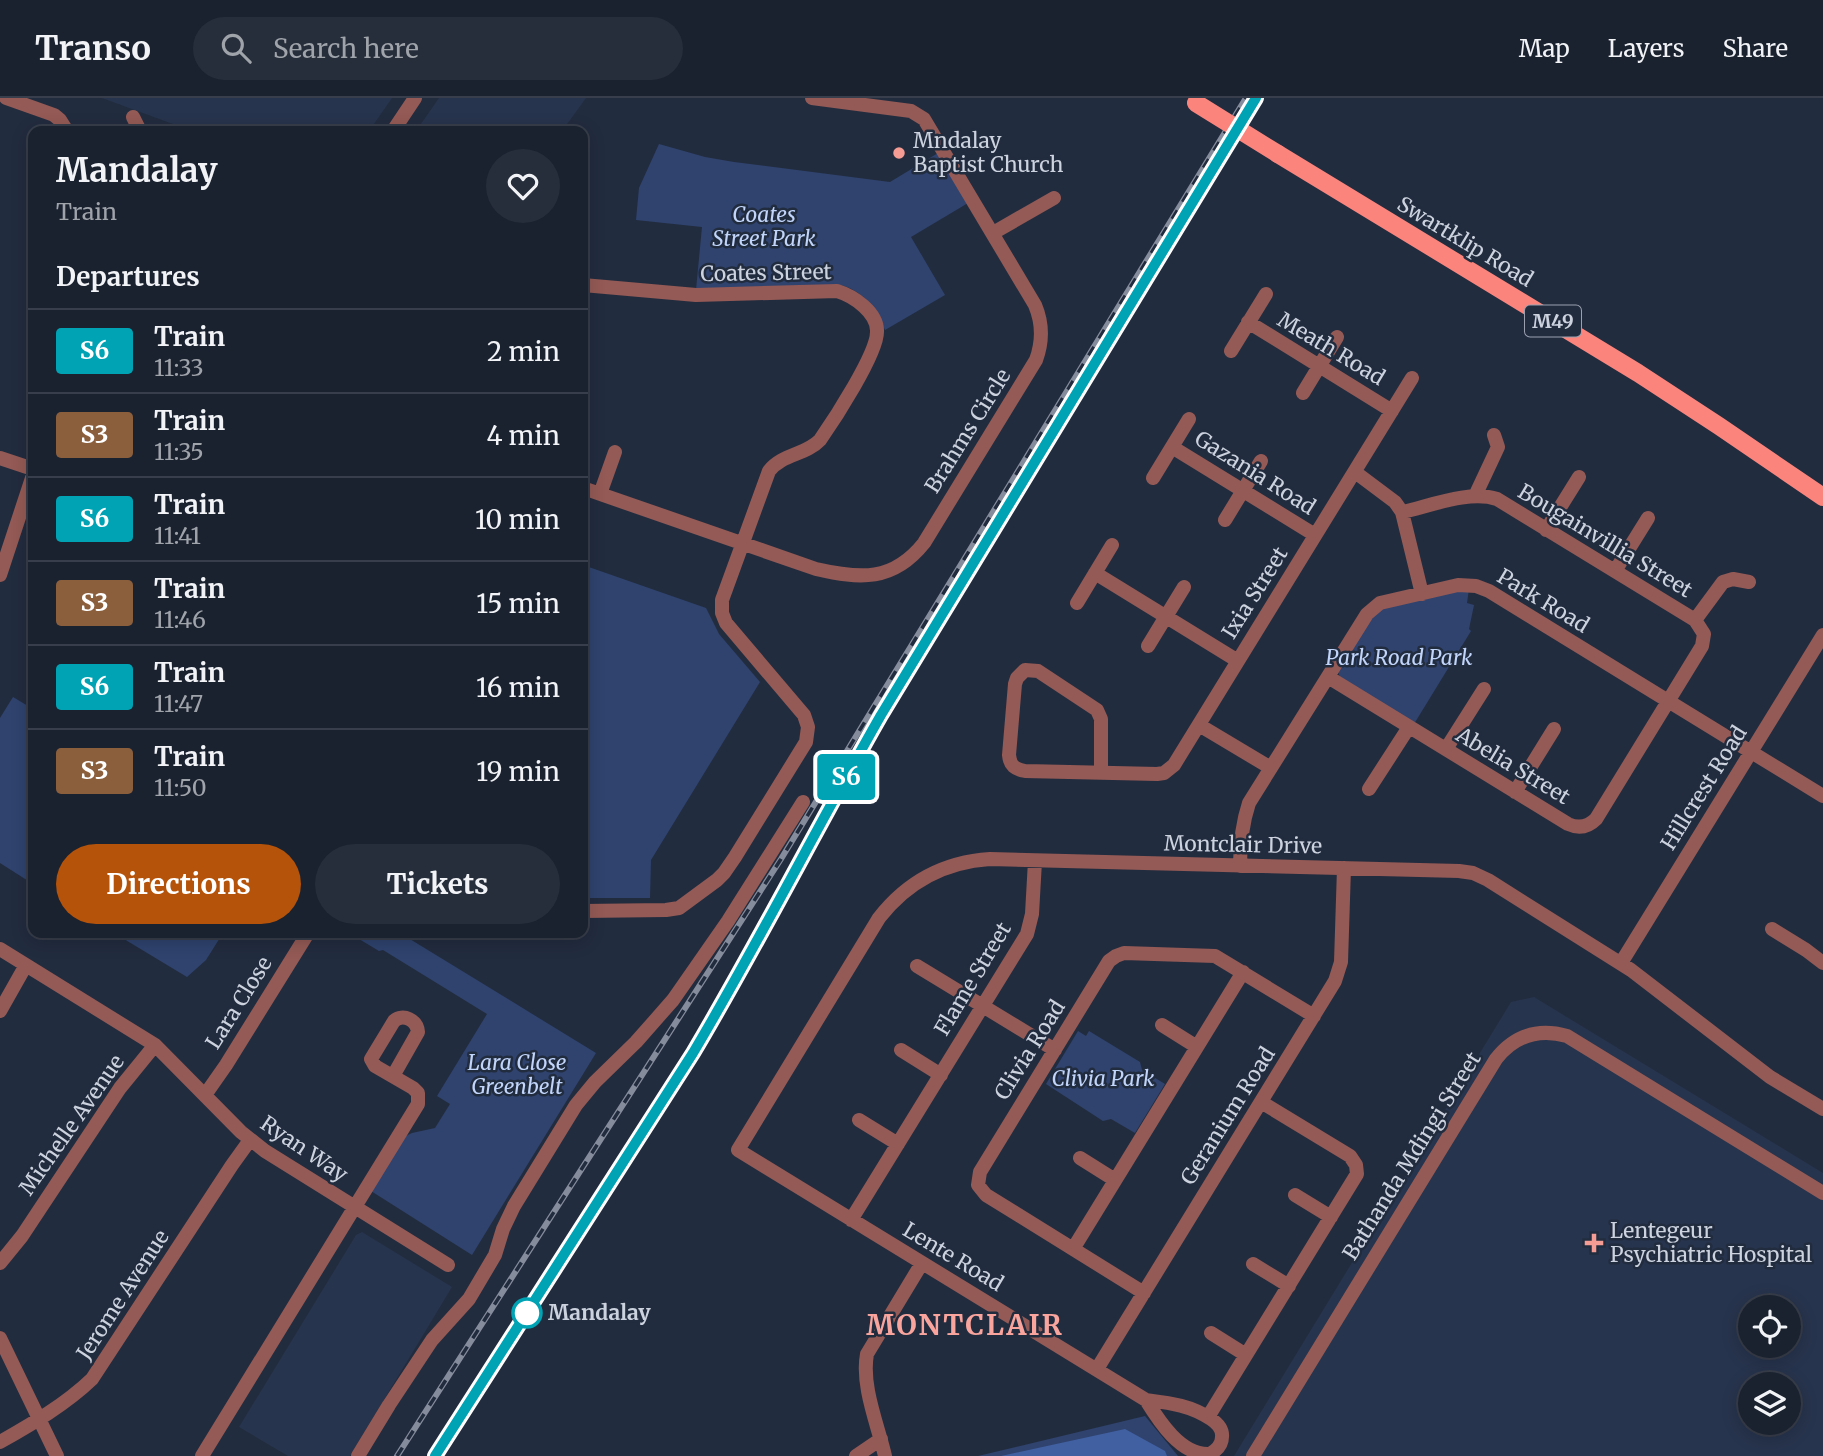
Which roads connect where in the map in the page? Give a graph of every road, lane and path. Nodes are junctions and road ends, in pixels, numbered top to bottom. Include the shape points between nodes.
1 (6, 98) edge
2 (415, 98) edge
3 (812, 98) edge
4 (1191, 101) edge
5 (133, 117) dead end
6 (64, 126) edge
7 (138, 126) edge
8 (396, 126) edge
9 (1054, 198) dead end
10 (993, 233) junction
11 (588, 285) edge
12 (1266, 293) dead end
13 (1248, 322) junction
14 (1337, 337) dead end
15 (1231, 351) dead end
16 (1319, 366) junction
17 (1412, 378) dead end
18 (1303, 393) dead end
19 (1392, 411) junction
20 (1189, 419) dead end
21 (1494, 435) dead end
22 (1172, 447) junction
23 (615, 452) dead end
24 (0, 458) edge
25 (1261, 461) dead end
26 (28, 467) edge
27 (1355, 472) junction
28 (1153, 478) dead end
29 (1579, 478) dead end
30 (28, 490) edge
31 (588, 490) edge
32 (1243, 491) junction
33 (600, 494) junction
34 (1475, 496) junction
35 (1823, 497) edge
36 (1402, 512) junction
37 (1648, 518) dead end
38 (1225, 520) dead end
39 (1546, 530) junction
40 (1315, 536) junction
41 (742, 544) junction
42 (1112, 545) dead end
43 (1615, 571) junction
44 (1095, 573) junction
45 (0, 575) edge
46 (1749, 582) dead end
47 (1184, 587) dead end
48 (1422, 594) junction
49 (1077, 603) dead end
50 (1166, 617) junction
51 (1695, 620) junction
52 (1823, 635) edge
53 (1148, 646) dead end
54 (1238, 661) junction
55 (1328, 677) junction
56 (1484, 689) dead end
57 (1669, 701) junction
58 (1199, 724) junction
59 (1409, 727) junction
60 (1554, 729) dead end
61 (1446, 750) junction
62 (1751, 752) junction
63 (1271, 768) junction
64 (1101, 772) junction
65 (1368, 789) dead end
66 (1516, 792) junction
67 (1823, 796) edge
68 (803, 802) dead end
69 (1035, 860) junction
70 (1240, 866) junction
71 (1344, 869) junction
72 (588, 911) edge
73 (1772, 929) dead end
74 (304, 938) edge
75 (0, 949) edge
76 (1621, 963) junction
77 (1823, 963) edge
78 (26, 965) junction
79 (917, 966) dead end
80 (1243, 972) junction
81 (983, 1006) junction
82 (0, 1011) edge
83 (1314, 1016) junction
84 (1162, 1025) dead end
85 (155, 1045) junction
86 (1198, 1047) junction
87 (901, 1050) dead end
88 (1055, 1050) junction
89 (941, 1075) junction
90 (393, 1076) dead end
91 (205, 1095) junction
92 (1261, 1102) junction
93 (1823, 1109) edge
94 (859, 1120) dead end
95 (250, 1140) junction
96 (898, 1144) junction
97 (738, 1150) joint
98 (1080, 1158) dead end
99 (1115, 1180) junction
100 (1823, 1193) edge
101 (1296, 1195) dead end
102 (355, 1207) junction
103 (1331, 1217) junction
104 (852, 1220) junction
105 (1073, 1249) junction
106 (0, 1263) edge
107 (922, 1263) junction
108 (1253, 1264) dead end
109 (448, 1265) dead end
110 (1289, 1286) junction
111 (1144, 1293) junction
112 (1211, 1333) dead end
113 (0, 1338) edge
114 (1246, 1355) junction
115 (1097, 1370) junction
116 (1146, 1399) junction
117 (1208, 1417) junction
118 (39, 1418) junction
119 (881, 1439) junction
120 (0, 1442) edge
121 (57, 1456) edge
122 (202, 1456) edge
123 (358, 1456) edge
124 (856, 1456) edge
125 (885, 1456) edge
126 (1253, 1456) edge

1 - 6 street via 54,115
2 - 8 street
3 - 10 street, Brahms Circle via 921,116
4 - 35 main road, Swartklip Road / M49, bridge via 1637,373
5 - 7 street
9 - 10 street
10 - 41 street, Brahms Circle via 1035,305 1041,321 1041,345 918,550 886,572 856,576 816,569
11 - 41 street, Coates Street via 696,295 837,291 859,301 874,320 878,334 872,353 820,440 769,471
12 - 13 street
13 - 15 street
13 - 16 street, Meath Road
14 - 16 street
16 - 18 street
16 - 19 street, Meath Road
17 - 19 street, Ixia Street
19 - 27 street, Ixia Street
20 - 22 street
21 - 34 street via 1499,446
22 - 28 street
22 - 32 street, Gazania Road
23 - 33 street
24 - 26 street
25 - 32 street
27 - 36 street
27 - 40 street, Ixia Street
29 - 39 street
30 - 45 street
31 - 33 street, Brahms Circle
32 - 38 street
32 - 40 street, Gazania Road
33 - 41 street, Brahms Circle
34 - 36 street, Bougainvillia Street
34 - 39 street, Bougainvillia Street via 1497,499
36 - 48 street
37 - 43 street
39 - 43 street, Bougainvillia Street
40 - 54 street, Ixia Street
41 - 72 street, Coates Street via 722,600 722,613 804,715 806,742 717,880 679,908
42 - 44 street
43 - 51 street, Bougainvillia Street
44 - 49 street
44 - 50 street
46 - 51 street via 1723,582
47 - 50 street
48 - 55 street, Park Road via 1380,603 1371,610
48 - 57 street, Park Road via 1458,585 1489,591
50 - 53 street
50 - 54 street
51 - 57 street, Bougainvillia Street via 1704,634 1702,646
52 - 62 street, Hillcrest Road
54 - 58 street, Ixia Street
55 - 59 street, Abelia Street
55 - 63 street, Park Road
56 - 61 street
57 - 62 street, Park Road
57 - 66 street, Abelia Street via 1592,823 1572,826
58 - 63 street
58 - 64 street, Ixia Street via 1164,773
59 - 61 street, Abelia Street
59 - 65 street
60 - 66 street
61 - 66 street, Abelia Street
62 - 67 street, Park Road
62 - 76 street, Hillcrest Road
63 - 70 street, Park Road via 1244,818
64 - 64 street, Ixia Street via 1097,710 1038,671 1020,673 1014,684 1012,765 1025,771
68 - 123 street via 673,1000 576,1105 514,1206 495,1255 469,1299 432,1340
69 - 70 street, Montclair Drive
69 - 81 street, Flame Street via 1030,927
69 - 97 street, Montclair Drive via 964,862 925,877 901,894 879,918
70 - 71 street, Montclair Drive
71 - 76 street, Montclair Drive via 1473,873
71 - 83 street, Geranium Road via 1340,969
73 - 77 street
74 - 91 street, Lara Close
75 - 78 street, Ryan Way
76 - 93 street, Montclair Drive via 1770,1077
78 - 82 street
78 - 85 street, Ryan Way
79 - 81 street
80 - 83 street, Clivia Road
80 - 86 street
80 - 88 street, Clivia Road via 1212,955 1116,956
81 - 88 street
81 - 89 street, Flame Street
83 - 92 street, Geranium Road
84 - 86 street
85 - 91 street, Ryan Way
85 - 106 street, Michelle Avenue via 120,1088
86 - 99 street
87 - 89 street
88 - 105 street, Clivia Road via 978,1180 986,1195
89 - 96 street, Flame Street
90 - 102 street via 418,1093 418,1104
91 - 95 street, Ryan Way
92 - 103 street via 1354,1160 1357,1174
92 - 111 street, Geranium Road
94 - 96 street
95 - 102 street, Ryan Way
95 - 118 street, Jerome Avenue via 92,1379
96 - 104 street, Flame Street
97 - 104 street, Lente Road
98 - 99 street
99 - 105 street
100 - 126 street, Bathanda Mdingi Street via 1576,1041 1546,1032 1517,1039 1496,1059
101 - 103 street
102 - 109 street
102 - 122 street, Ryan Way
103 - 110 street
104 - 107 street, Lente Road
105 - 111 street, Clivia Road
107 - 115 street, Lente Road
107 - 119 street via 867,1354 867,1383
108 - 110 street
110 - 114 street
111 - 115 street, Geranium Road
112 - 114 street
113 - 118 street
114 - 117 street
115 - 116 street, Lente Road
116 - 117 street, Lente Road via 1181,1404
116 - 117 street, Lente Road via 1172,1435 1200,1454 1214,1452 1222,1440 1222,1430
118 - 120 street, Jerome Avenue
118 - 121 street
119 - 124 street
119 - 125 street

